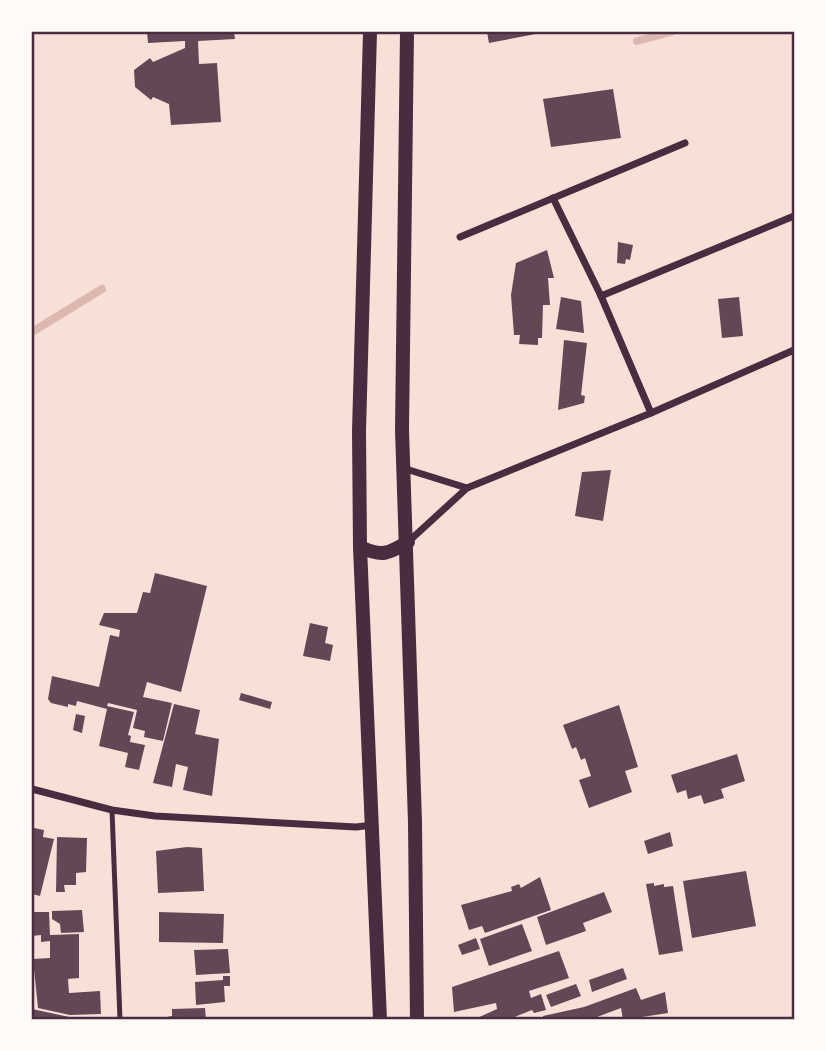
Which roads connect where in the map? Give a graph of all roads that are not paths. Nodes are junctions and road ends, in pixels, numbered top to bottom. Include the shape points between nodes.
1 (370, 32) edge
2 (407, 32) edge
3 (685, 143) dead end
4 (553, 198) junction
5 (794, 216) edge
6 (460, 237) dead end
7 (601, 296) junction
8 (794, 350) edge
9 (651, 413) junction
10 (405, 469) junction
11 (467, 488) junction
12 (408, 542) junction
13 (360, 547) junction
14 (32, 789) edge
15 (111, 810) junction
16 (373, 825) junction
17 (120, 1020) edge
18 (380, 1020) edge
19 (417, 1020) edge

1 - 13 main road
2 - 10 main road via 402,206
3 - 4 street
4 - 6 street
4 - 7 street
5 - 7 street
7 - 9 street
8 - 9 street
9 - 11 street
10 - 11 street
10 - 12 main road
11 - 12 street
12 - 13 main road via 379,556
12 - 19 main road
13 - 16 main road
14 - 15 street
15 - 16 street
15 - 17 lane
16 - 18 main road

